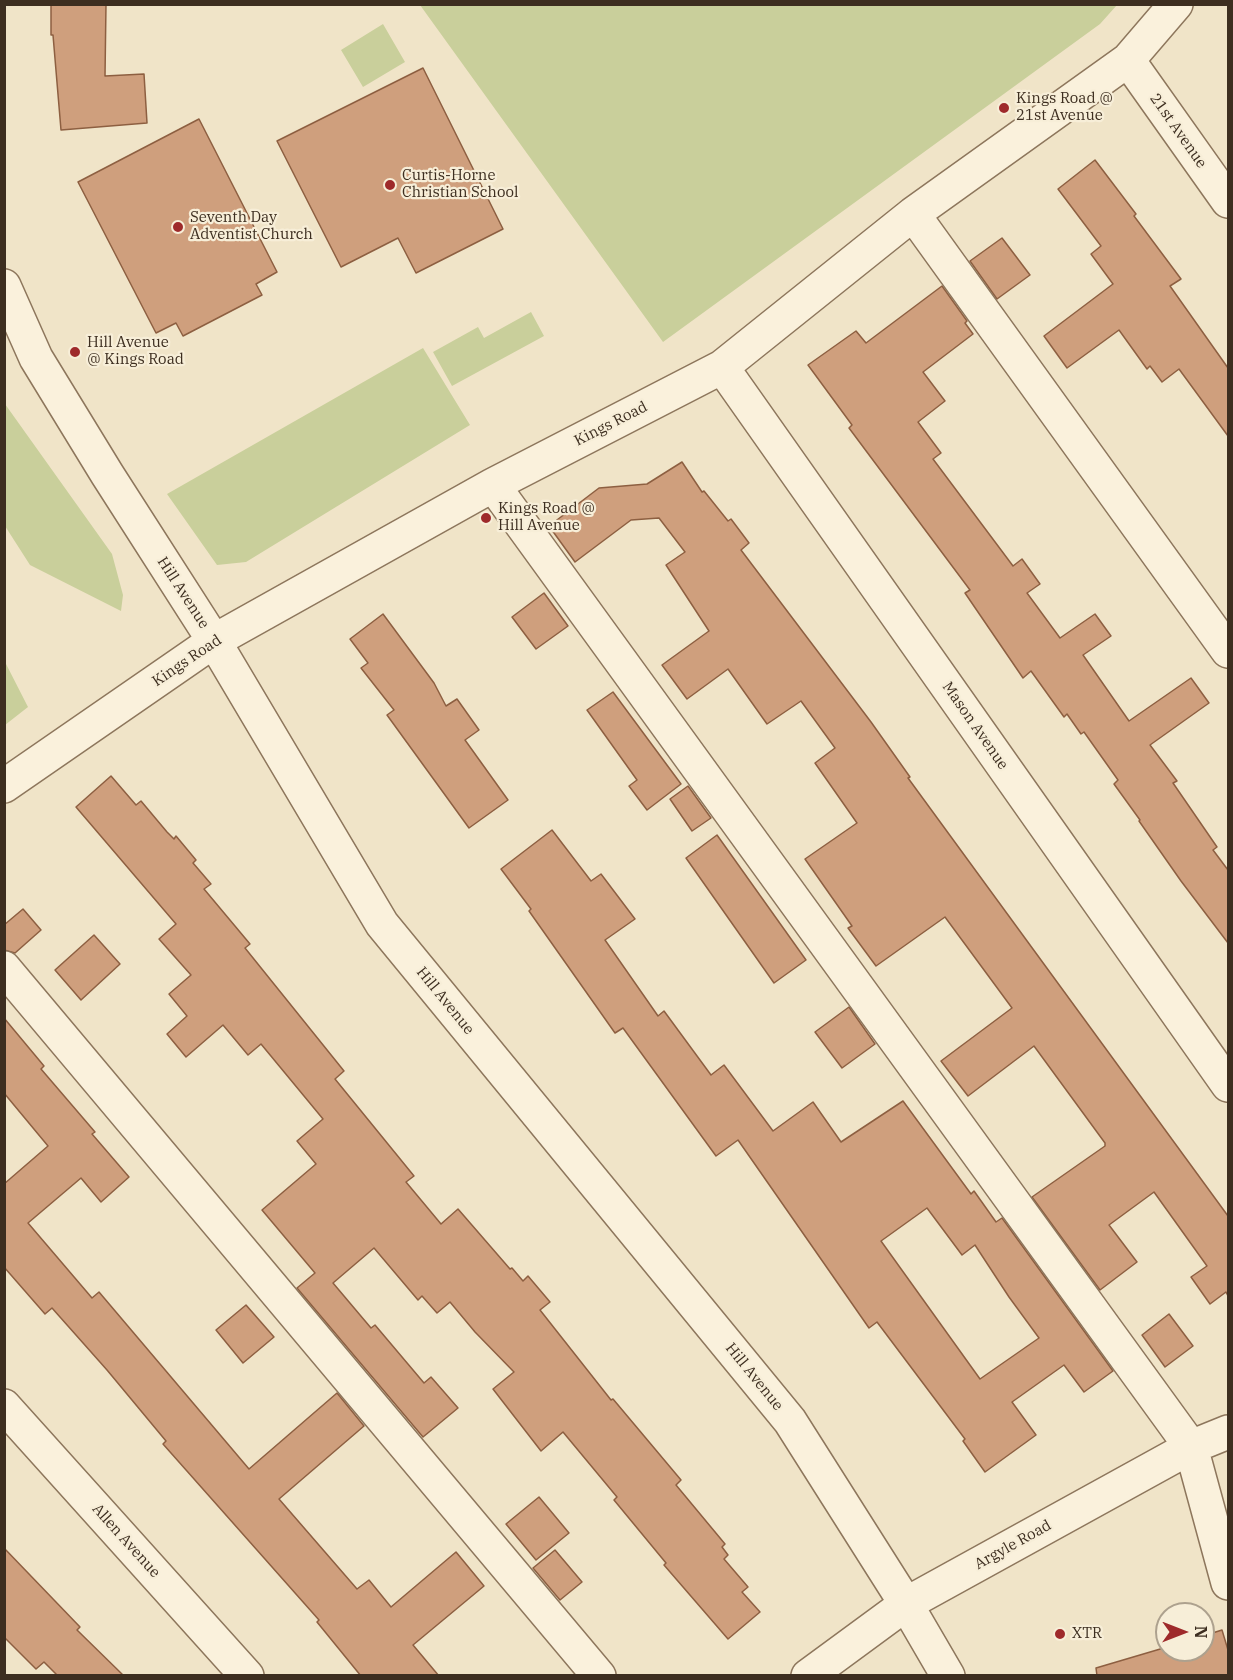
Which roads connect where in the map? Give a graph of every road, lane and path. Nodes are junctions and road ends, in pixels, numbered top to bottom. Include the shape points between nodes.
1 (1176, 4) edge
2 (1128, 60) junction
3 (1228, 201) edge
4 (913, 214) junction
5 (4, 285) edge
6 (722, 367) junction
7 (494, 485) junction
8 (214, 641) junction
9 (1228, 651) edge
10 (4, 786) edge
11 (4, 968) edge
12 (1228, 1085) edge
13 (4, 1406) edge
14 (1228, 1432) edge
15 (1191, 1447) junction
16 (1228, 1582) edge
17 (906, 1604) junction
18 (247, 1676) edge
19 (599, 1676) edge
20 (808, 1676) edge
21 (948, 1676) edge

1 - 2 street, Kings Road
2 - 3 street, 21st Avenue
2 - 4 street, Kings Road
4 - 6 street, Kings Road
4 - 9 street
5 - 8 street, Hill Avenue via 36,358
6 - 7 street, Kings Road
6 - 12 street, Mason Avenue
7 - 8 street, Kings Road
7 - 15 street
8 - 10 street, Kings Road
8 - 17 street, Hill Avenue via 382,924 790,1421
11 - 19 street
13 - 18 street, Allen Avenue
14 - 15 street, Argyle Road
15 - 16 street
15 - 17 street, Argyle Road
17 - 20 street, Argyle Road
17 - 21 street, Hill Avenue

